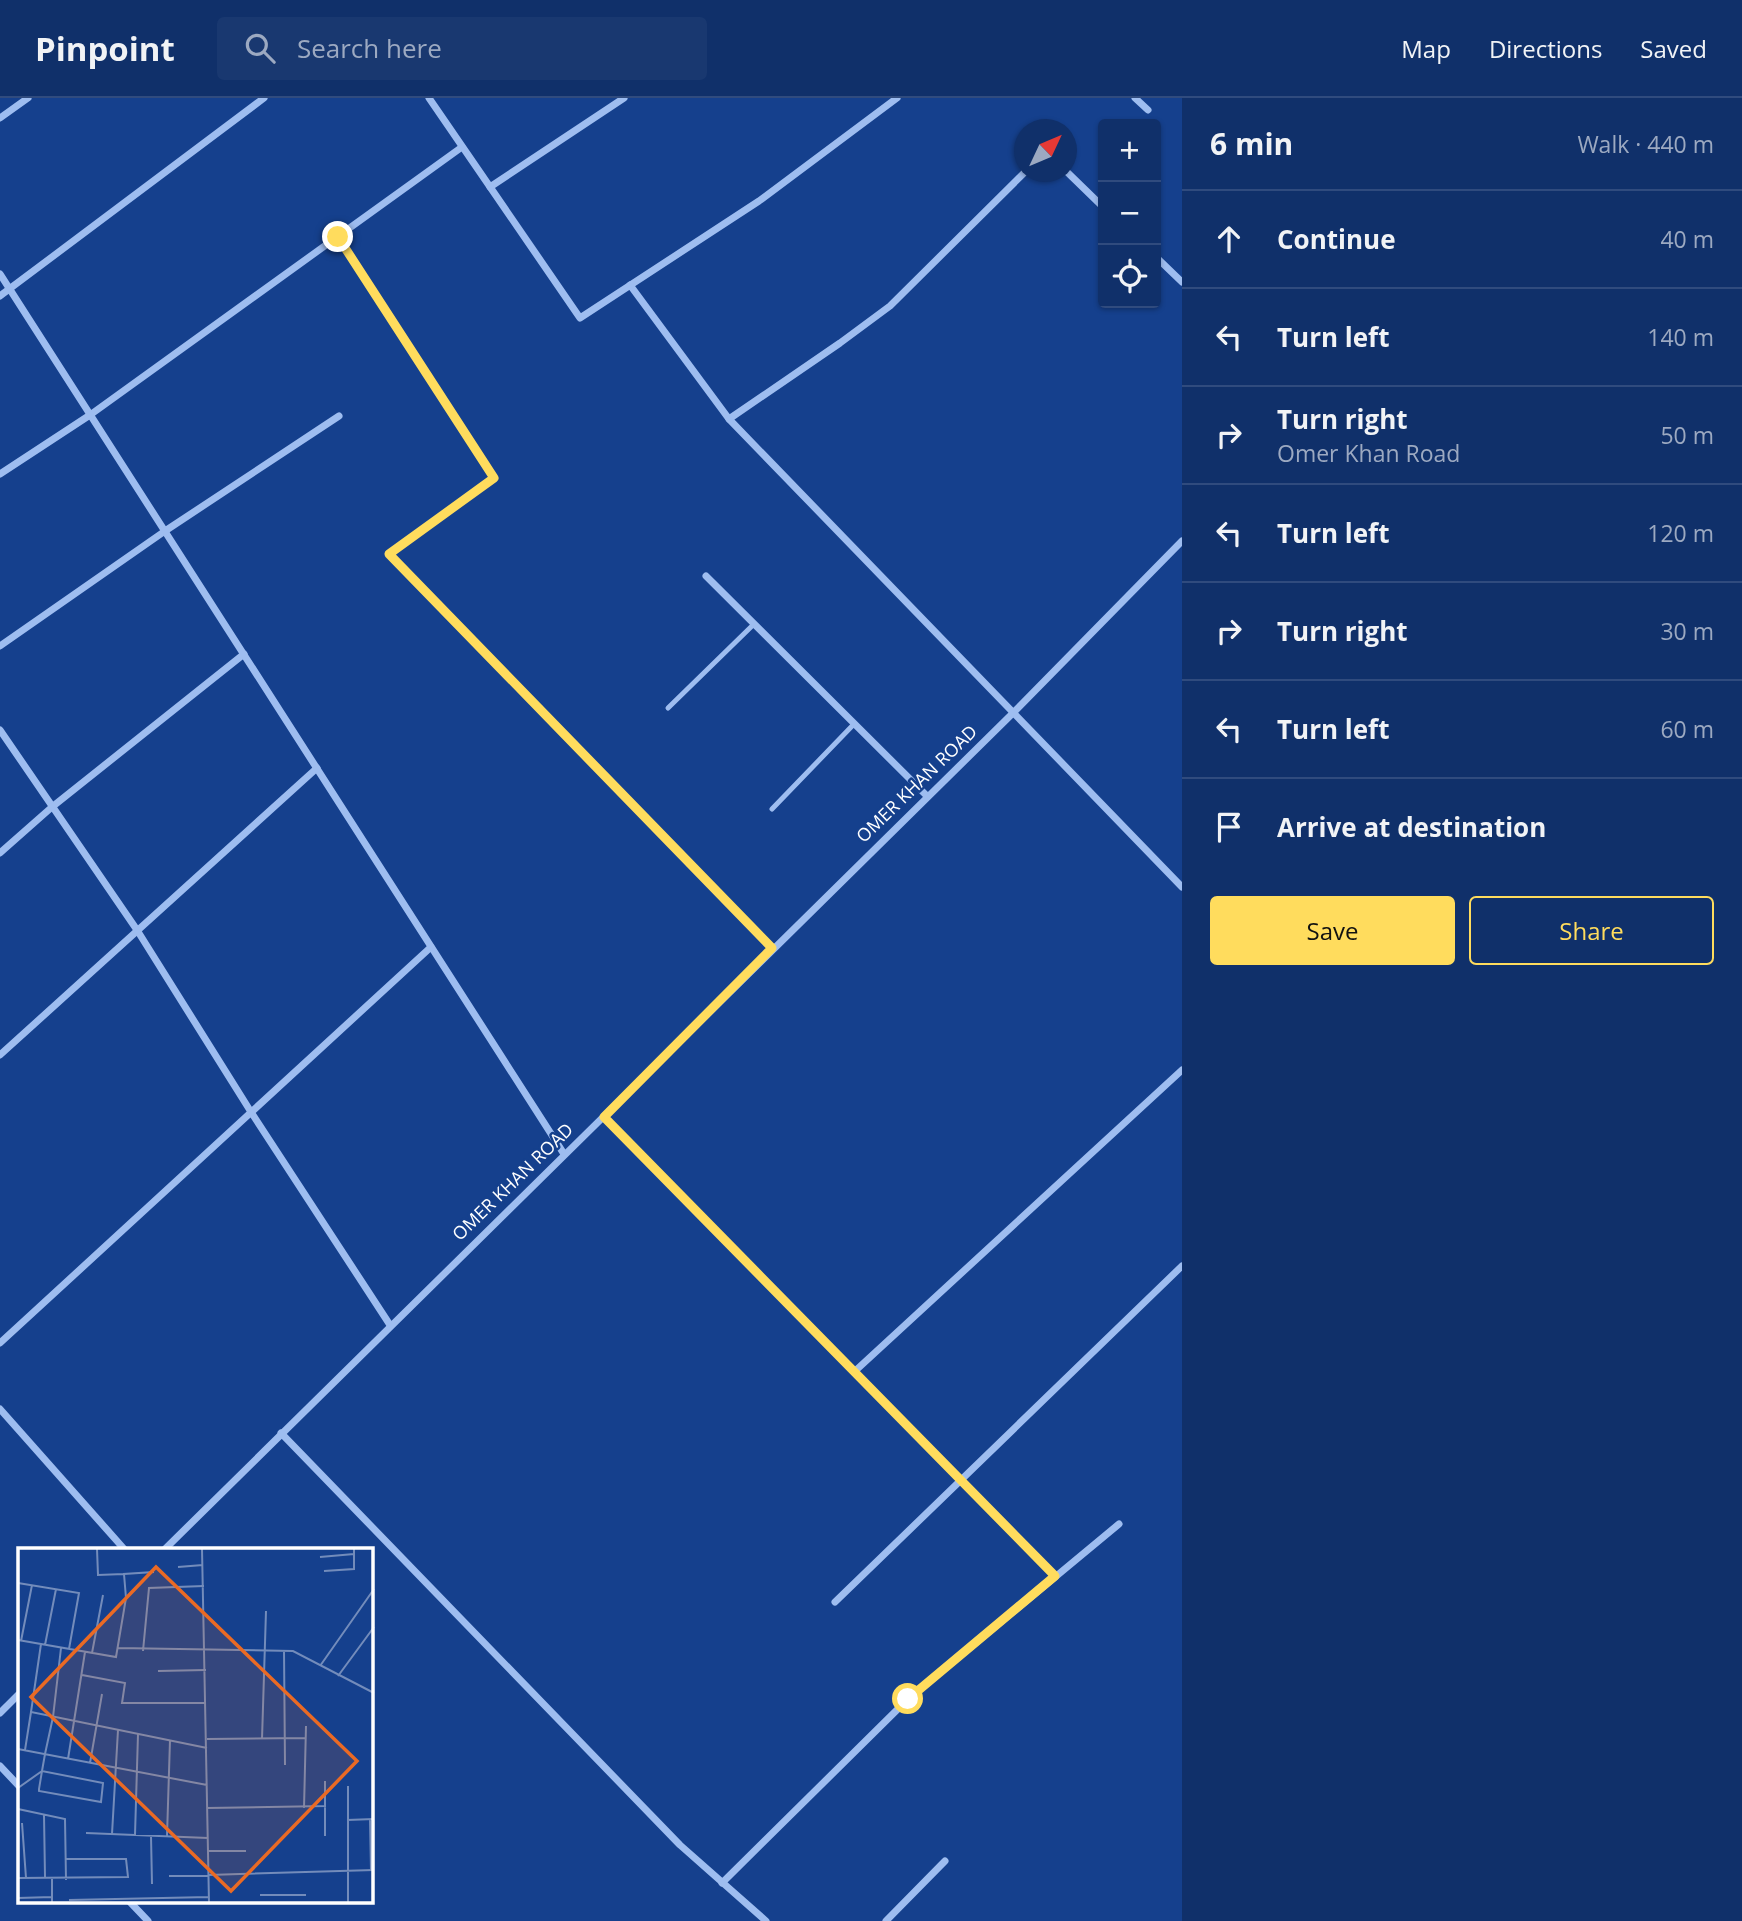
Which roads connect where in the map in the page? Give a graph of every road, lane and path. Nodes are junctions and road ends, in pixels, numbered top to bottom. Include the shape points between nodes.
1 (264, 98) edge
2 (429, 98) edge
3 (624, 98) edge
4 (897, 98) edge
5 (1135, 98) edge
6 (24, 99) edge
7 (1148, 110) dead end
8 (0, 118) edge
9 (462, 147) junction
10 (1015, 182) edge
11 (1077, 182) edge
12 (490, 187) junction
13 (1098, 202) edge
14 (338, 237) junction
15 (1161, 262) edge
16 (0, 274) edge
17 (1182, 282) edge
18 (630, 285) junction
19 (10, 289) junction
20 (0, 296) edge
21 (90, 415) junction
22 (339, 416) dead end
23 (729, 419) junction
24 (0, 474) edge
25 (165, 531) junction
26 (1182, 541) edge
27 (706, 576) dead end
28 (754, 624) junction
29 (0, 646) edge
30 (244, 654) junction
31 (668, 708) dead end
32 (1012, 714) junction
33 (854, 724) junction
34 (0, 730) edge
35 (317, 768) junction
36 (928, 796) junction
37 (52, 807) junction
38 (772, 808) dead end
39 (0, 853) edge
40 (1182, 887) edge
41 (137, 930) junction
42 (431, 947) junction
43 (772, 948) junction
44 (0, 1055) edge
45 (1182, 1070) edge
46 (251, 1112) junction
47 (604, 1117) junction
48 (564, 1154) junction
49 (1182, 1266) edge
50 (390, 1325) junction
51 (0, 1343) edge
52 (855, 1372) junction
53 (0, 1409) edge
54 (281, 1433) junction
55 (961, 1481) junction
56 (1119, 1524) dead end
57 (123, 1548) edge
58 (166, 1548) edge
59 (1055, 1576) junction
60 (835, 1602) dead end
61 (18, 1695) edge
62 (0, 1713) edge
63 (0, 1766) edge
64 (18, 1785) edge
65 (945, 1861) dead end
66 (722, 1883) junction
67 (132, 1904) edge
68 (148, 1921) edge
69 (766, 1921) edge
70 (886, 1921) edge

1 - 19 street
2 - 9 street
3 - 12 street
4 - 18 street via 758,201
5 - 7 street
6 - 8 street
9 - 12 street
9 - 14 street
10 - 23 street via 890,306
11 - 13 street
12 - 18 street via 580,318
14 - 21 street
14 - 43 street via 494,478 389,554
15 - 17 street
16 - 19 street
18 - 23 street
19 - 20 street
19 - 21 street
21 - 24 street
21 - 25 street
22 - 25 street
23 - 32 street
25 - 29 street
25 - 30 street
26 - 32 street, OMER KHAN ROAD
27 - 28 street
28 - 31 lane
28 - 33 street
30 - 35 street
30 - 37 street
32 - 36 street, OMER KHAN ROAD
32 - 40 street
33 - 36 street
33 - 38 lane
34 - 37 street
35 - 41 street
35 - 42 street
36 - 43 street, OMER KHAN ROAD
37 - 39 street
37 - 41 street
41 - 44 street
41 - 46 street
42 - 46 street
42 - 48 street
43 - 47 street, OMER KHAN ROAD
45 - 52 street
46 - 50 street
46 - 51 street
47 - 48 street, OMER KHAN ROAD
47 - 52 street
48 - 50 street, OMER KHAN ROAD
49 - 55 street
50 - 54 street, OMER KHAN ROAD
52 - 55 street
53 - 57 street
54 - 58 street, OMER KHAN ROAD
54 - 66 street
55 - 59 street
55 - 60 street
56 - 59 street
59 - 66 street via 908,1699
61 - 62 street
63 - 64 street
65 - 70 street
66 - 69 street
67 - 68 street

